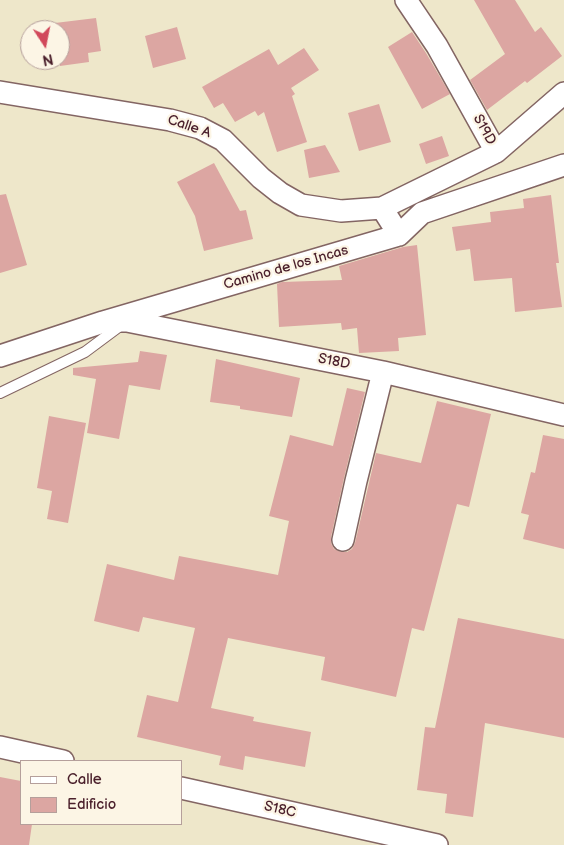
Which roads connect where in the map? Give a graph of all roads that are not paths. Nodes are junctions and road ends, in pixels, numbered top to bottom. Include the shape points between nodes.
1 (406, 0) edge
2 (0, 92) edge
3 (564, 93) edge
4 (496, 152) junction
5 (564, 166) edge
6 (382, 208) junction
7 (399, 235) junction
8 (127, 320) junction
9 (103, 322) junction
10 (0, 356) edge
11 (383, 372) junction
12 (0, 393) edge
13 (564, 415) edge
14 (343, 540) dead end
15 (0, 747) edge
16 (58, 760) edge
17 (182, 788) edge
18 (437, 845) edge

1 - 4 street, S19D via 437,46
2 - 6 street, Calle A via 170,120 200,128 223,140 261,178 302,205 341,211
3 - 4 street
4 - 6 street, S19D
5 - 7 street, Camino de los Incas via 422,213
6 - 7 street
7 - 9 street, Camino de los Incas
8 - 9 street, S18D
8 - 11 street, S18D
8 - 12 lane via 85,352
9 - 10 street, Camino de los Incas
11 - 13 street, S18D
11 - 14 street
15 - 16 street
17 - 18 street, S18C

